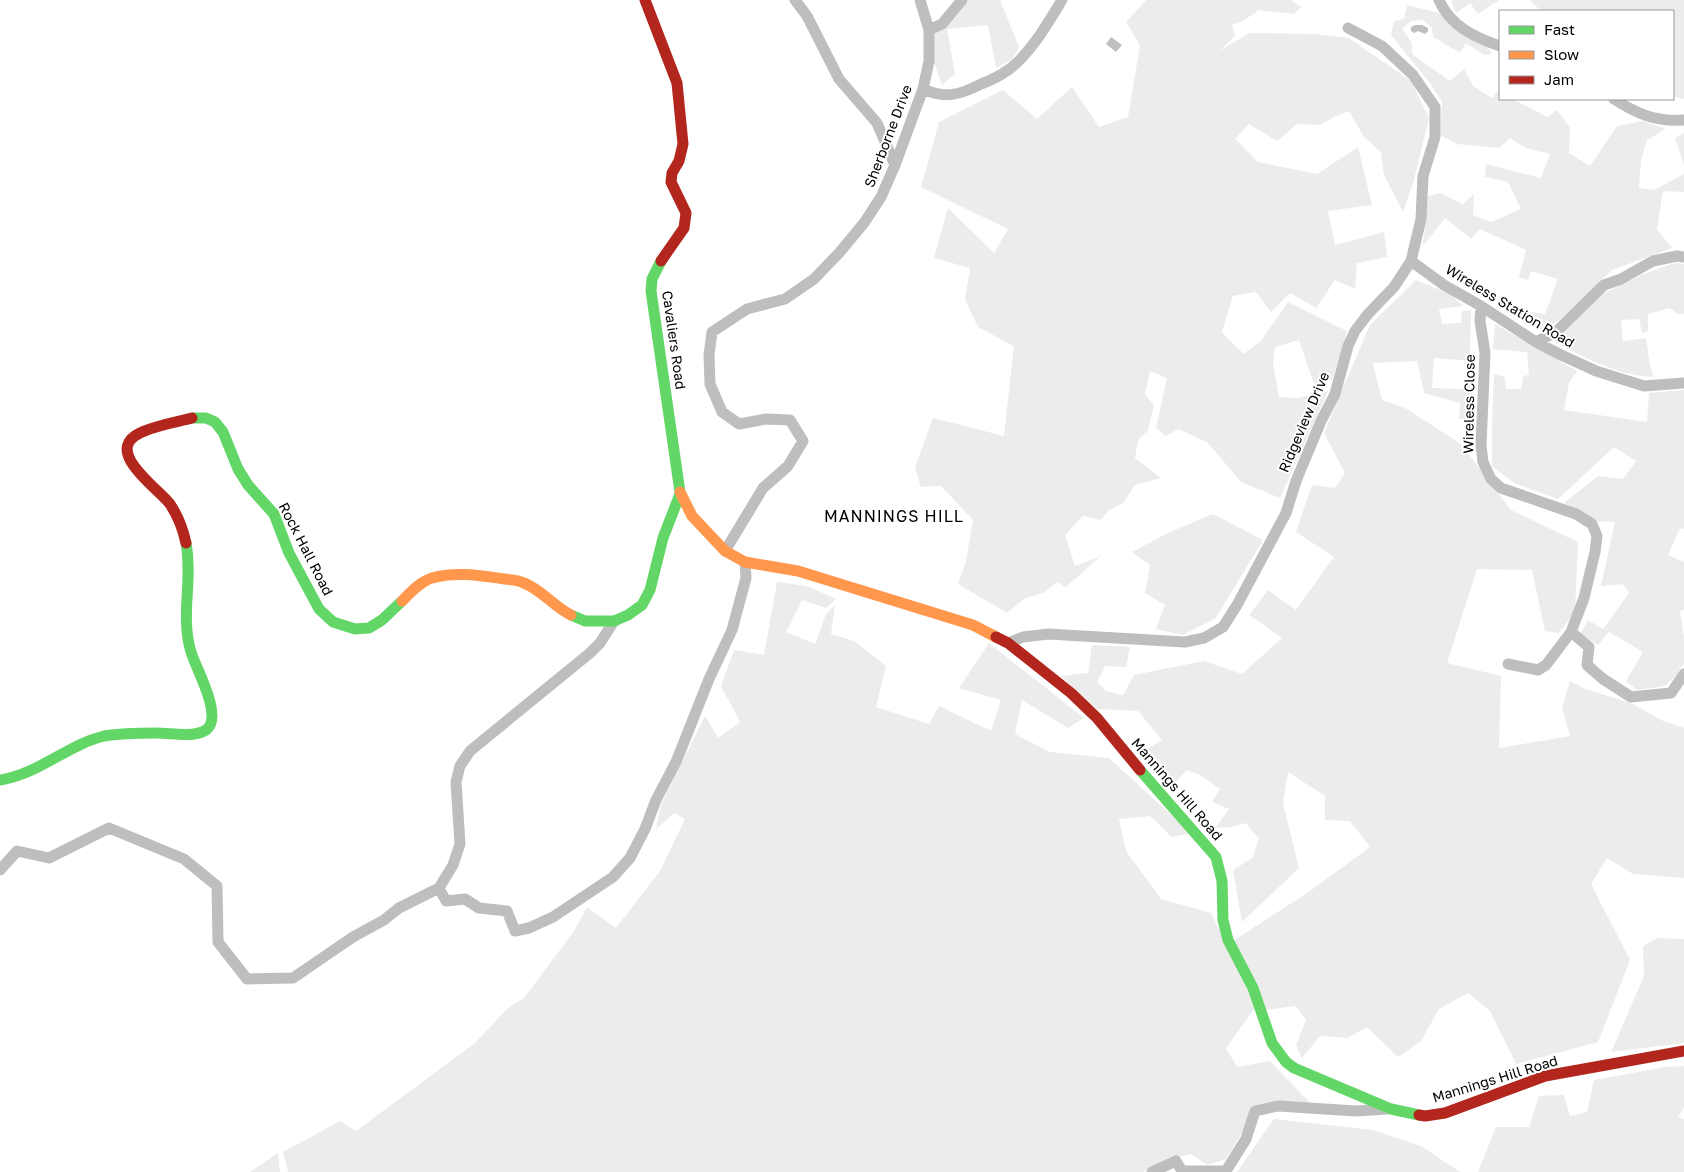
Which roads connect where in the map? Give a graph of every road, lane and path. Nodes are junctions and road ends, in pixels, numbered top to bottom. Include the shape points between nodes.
1 (645, 0) edge
2 (795, 0) edge
3 (920, 0) edge
4 (962, 0) edge
5 (1062, 0) edge
6 (1440, 0) edge
7 (1348, 28) dead end
8 (929, 30) junction
9 (1499, 46) edge
10 (923, 89) junction
11 (1616, 100) edge
12 (1684, 120) edge
13 (895, 165) junction
14 (1684, 257) edge
15 (1411, 261) junction
16 (1481, 306) junction
17 (1536, 342) junction
18 (1684, 383) edge
19 (680, 494) junction
20 (725, 551) junction
21 (745, 562) junction
22 (614, 621) junction
23 (1571, 632) junction
24 (1008, 643) junction
25 (1508, 664) dead end
26 (1684, 674) edge
27 (0, 780) edge
28 (0, 870) edge
29 (439, 888) junction
30 (1684, 1051) edge
31 (1391, 1109) junction
32 (1152, 1172) edge

1 - 19 main road, Cavaliers Road via 677,83 683,144 671,182 686,213 684,228 652,279
2 - 13 street via 807,16 839,79 877,123
3 - 8 street, Sherborne Drive
4 - 8 street via 942,24
5 - 10 street via 1024,56 1006,72 969,91 949,95
6 - 9 street via 1442,8 1464,29 1476,38
7 - 15 street, Ridgeview Drive via 1382,46 1413,75 1435,107 1435,137 1423,176 1421,220
8 - 10 street, Sherborne Drive via 929,61
10 - 13 street, Sherborne Drive
11 - 12 street via 1652,119
13 - 20 street, Sherborne Drive via 881,197 864,223 814,279 785,299 747,309 712,332 710,384 722,412 739,424 766,419 790,420 803,441 788,466 764,488
14 - 17 street via 1653,261 1604,285 1556,332
15 - 16 street, Wireless Station Road
15 - 24 street, Ridgeview Drive via 1394,287 1355,331 1335,394 1296,480 1286,514 1223,627 1204,638 1185,642 1048,634 1023,637
16 - 17 street, Wireless Station Road
16 - 23 street, Wireless Close via 1485,353 1481,445 1483,462 1491,479 1501,488 1576,514 1592,524 1596,536 1584,598
17 - 18 street, Wireless Station Road via 1596,371 1644,386
19 - 20 main road, Mannings Hill Road via 692,516
19 - 22 main road, Rock Hall Road via 663,538 650,590 642,605
20 - 21 main road, Mannings Hill Road
21 - 24 main road, Mannings Hill Road via 798,571 973,626
21 - 29 street via 746,578 732,630 645,829 630,858 613,877 553,918 515,931 507,910 479,908 465,899 446,901
22 - 27 main road, Rock Hall Road via 585,621 562,611 522,582 455,575 431,578 369,628 355,629 333,622 319,609 289,553 274,514 238,469 223,432 215,422 192,418 139,433 131,438 127,454 131,464 166,499 181,524 189,565 186,631 212,707 211,726 195,734 128,734 97,738 73,747 16,778
22 - 29 street via 590,653 470,751 460,766 456,782 460,844 453,865
23 - 25 street, Wireless Close via 1546,665 1538,670
23 - 26 street via 1589,647 1587,665 1631,698 1671,693
24 - 31 main road, Mannings Hill Road via 1098,718 1216,857 1222,881 1223,920 1228,940 1253,988 1272,1043 1286,1062
28 - 29 street via 17,851 49,858 109,828 184,859 217,886 218,942 247,979 293,978 399,908
30 - 31 main road, Mannings Hill Road via 1545,1076 1445,1113 1425,1116
31 - 32 street via 1278,1106 1255,1111 1246,1139 1226,1171 1182,1171 1176,1161

